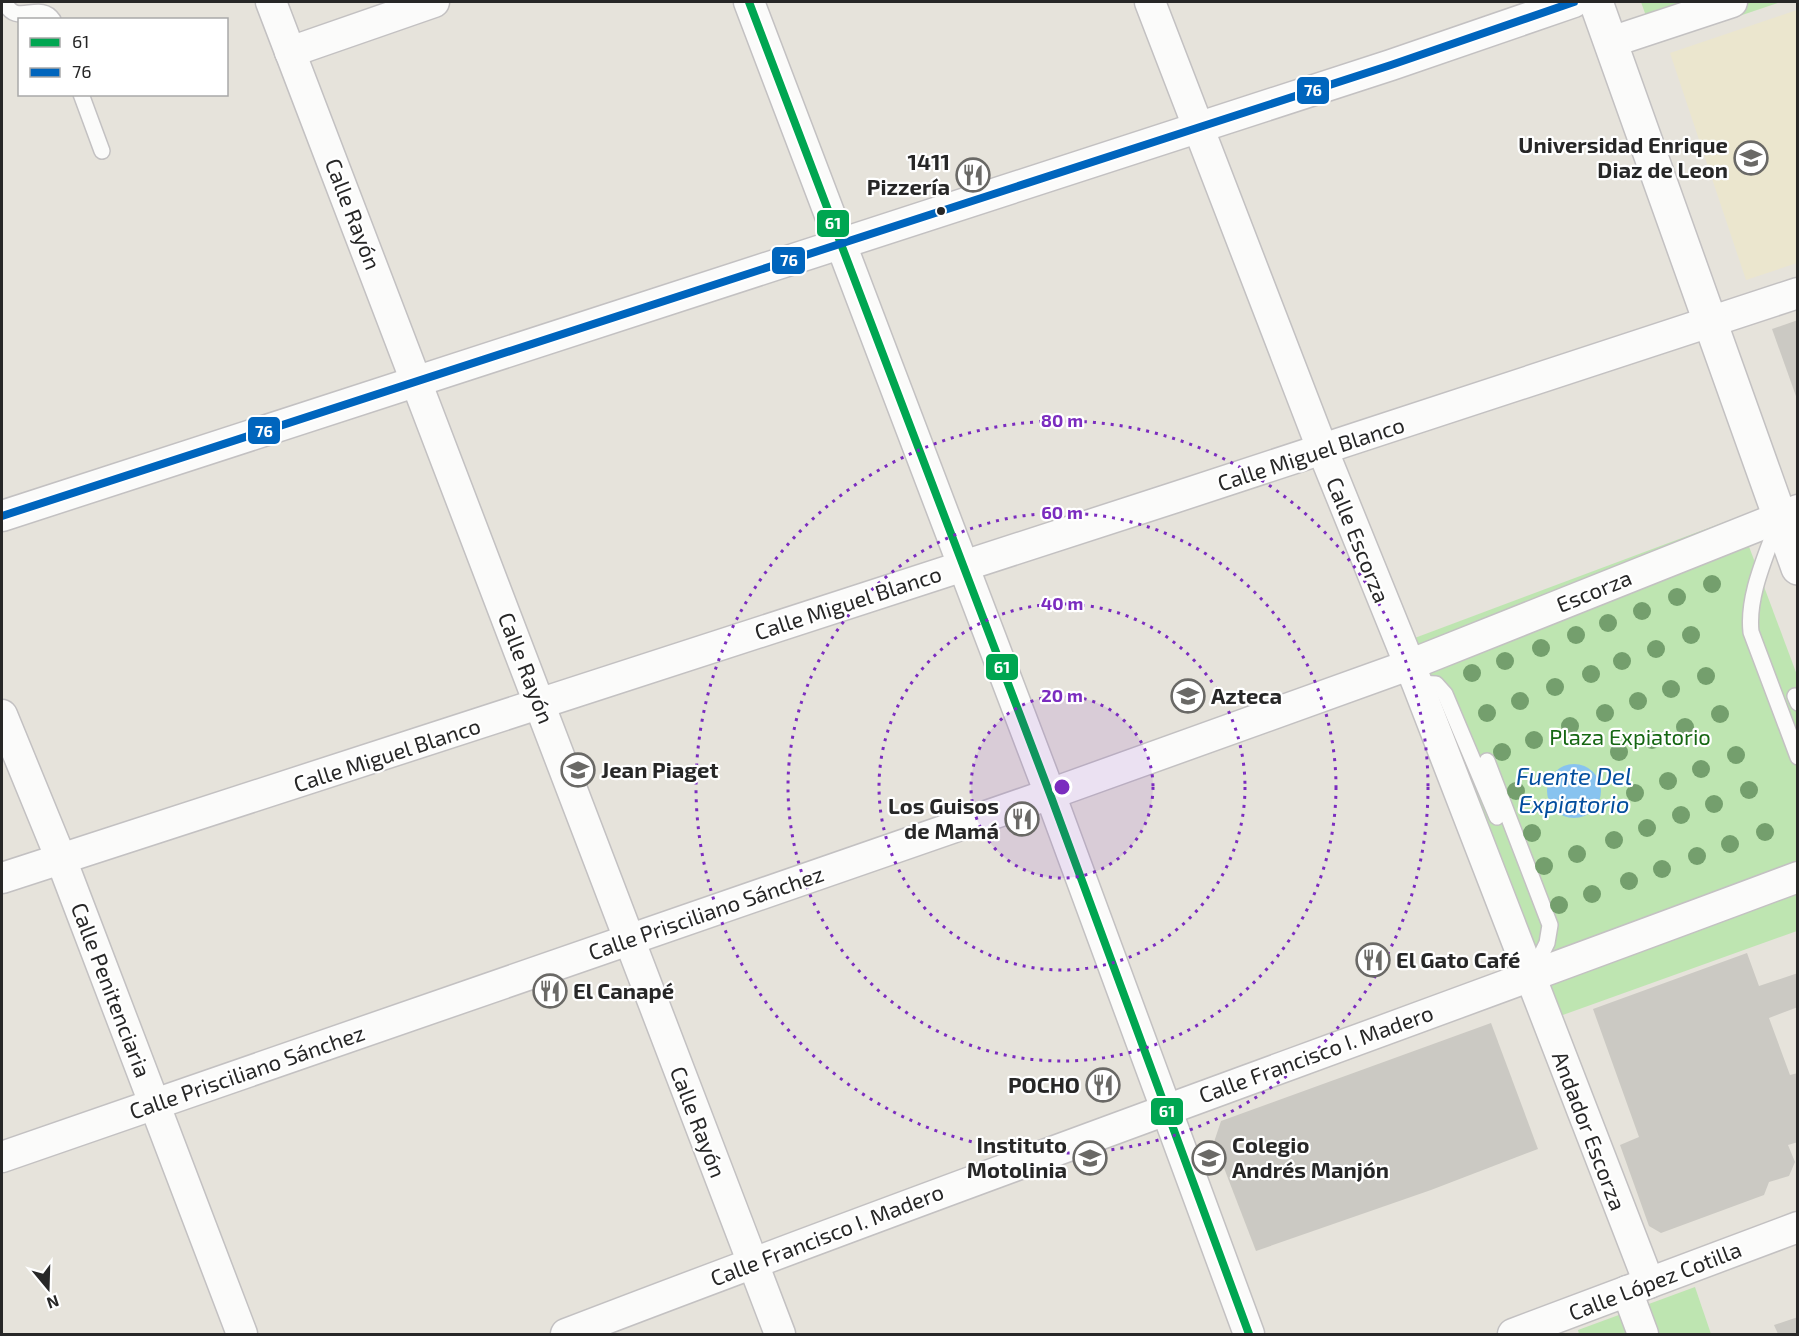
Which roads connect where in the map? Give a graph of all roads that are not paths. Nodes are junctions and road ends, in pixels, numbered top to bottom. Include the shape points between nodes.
1 (5, 2) edge
2 (271, 2) edge
3 (434, 2) edge
4 (749, 2) edge
5 (1150, 2) edge
6 (1574, 2) edge
7 (1596, 2) edge
8 (1732, 2) edge
9 (52, 18) edge
10 (1611, 42) junction
11 (290, 52) junction
12 (82, 96) edge
13 (1198, 127) junction
14 (102, 151) dead end
15 (839, 244) junction
16 (1797, 292) edge
17 (1711, 321) junction
18 (418, 380) junction
19 (1323, 451) junction
20 (1789, 513) edge
21 (2, 516) edge
22 (963, 565) junction
23 (1797, 567) edge
24 (1413, 674) junction
25 (540, 706) junction
26 (2, 715) edge
27 (1797, 757) edge
28 (1487, 761) dead end
29 (1050, 794) junction
30 (1497, 817) dead end
31 (61, 859) junction
32 (1797, 877) edge
33 (2, 878) edge
34 (628, 940) junction
35 (1528, 978) junction
36 (154, 1104) junction
37 (1166, 1108) junction
38 (2, 1157) edge
39 (1797, 1227) edge
40 (752, 1263) junction
41 (1638, 1287) junction
42 (242, 1335) edge
43 (566, 1335) edge
44 (780, 1335) edge
45 (1249, 1335) edge
46 (1513, 1335) edge
47 (1643, 1335) edge

1 - 9 lane via 11,12 41,9
2 - 11 street, Calle Rayón
3 - 11 street
4 - 15 street
5 - 13 street, Calle Escorza
6 - 13 street
7 - 10 main road
8 - 10 street
10 - 17 main road
11 - 18 street, Calle Rayón
12 - 14 lane
13 - 15 street
13 - 19 street, Calle Escorza
15 - 18 street
15 - 22 street
16 - 17 street, Calle Miguel Blanco
17 - 19 street, Calle Miguel Blanco
17 - 20 main road
18 - 21 street
18 - 25 street, Calle Rayón
19 - 22 street, Calle Miguel Blanco
19 - 24 street, Calle Escorza
20 - 23 main road
20 - 24 street, Escorza
20 - 27 lane via 1761,573 1750,617 1751,632
22 - 25 street, Calle Miguel Blanco
22 - 29 street
24 - 29 street, Calle Prisciliano Sánchez
24 - 30 lane via 1436,684 1445,694
24 - 35 street, Calle Escorza
25 - 31 street, Calle Miguel Blanco
25 - 34 street, Calle Rayón
26 - 31 street, Calle Penitenciaria
28 - 35 lane via 1550,925 1547,942
29 - 34 street, Calle Prisciliano Sánchez
29 - 37 street
31 - 33 street, Calle Miguel Blanco
31 - 36 street, Calle Penitenciaria
32 - 35 street, Calle Francisco I. Madero
34 - 36 street, Calle Prisciliano Sánchez
34 - 40 street, Calle Rayón
35 - 37 street, Calle Francisco I. Madero
35 - 41 street, Andador Escorza
36 - 38 street, Calle Prisciliano Sánchez
36 - 42 street, Calle Penitenciaria
37 - 40 street, Calle Francisco I. Madero
37 - 45 street
39 - 41 street, Calle López Cotilla
40 - 43 street, Calle Francisco I. Madero
40 - 44 street, Calle Rayón
41 - 46 street, Calle López Cotilla
41 - 47 street

